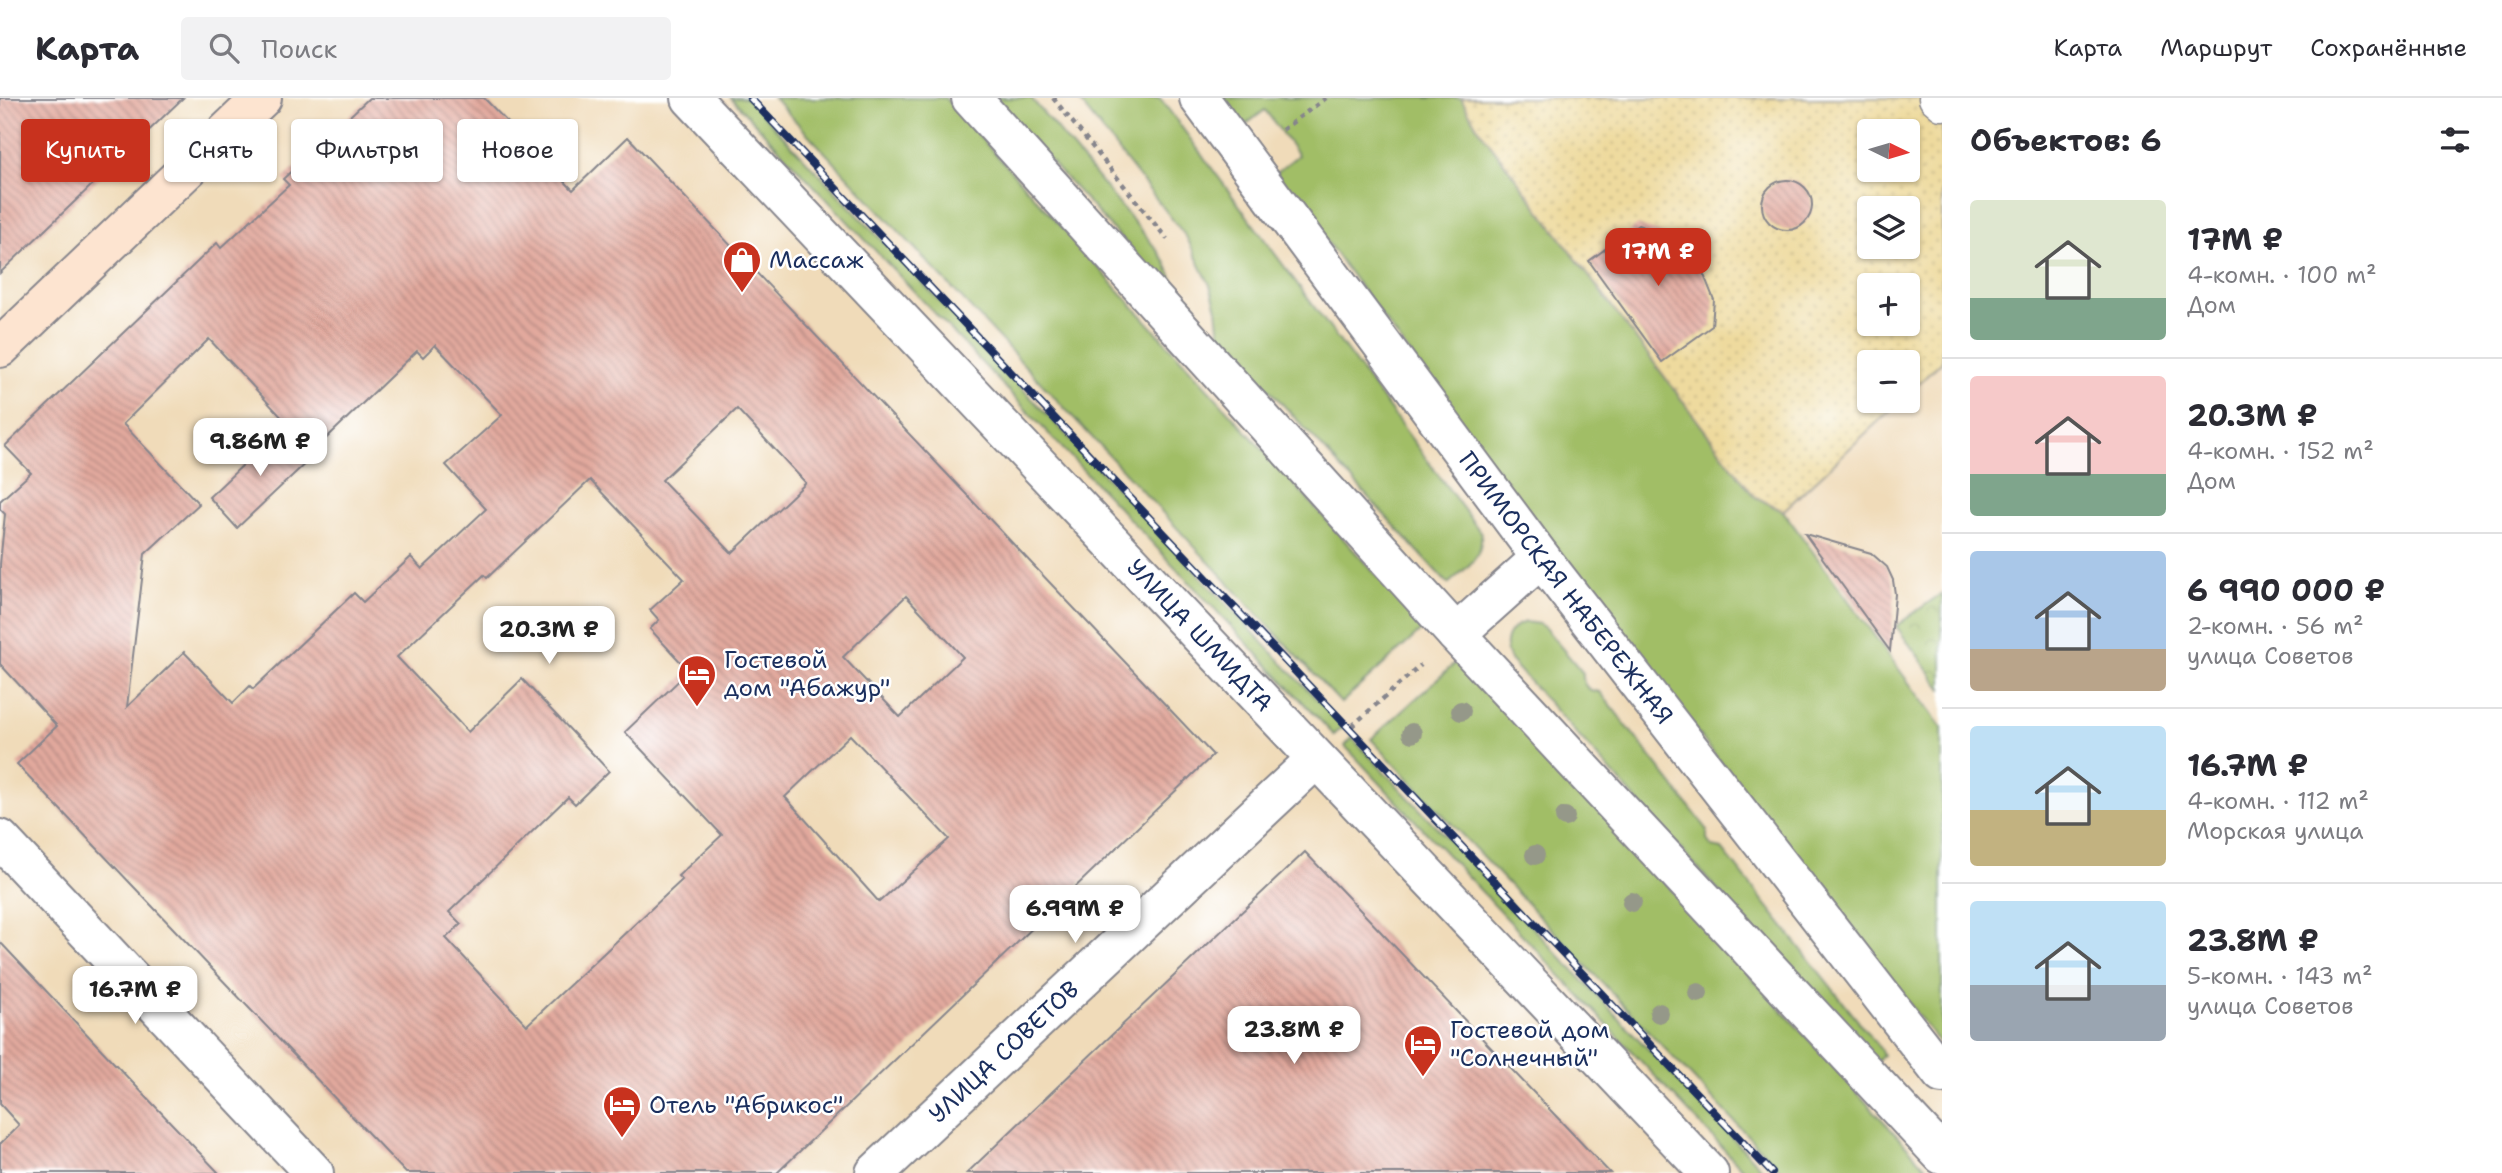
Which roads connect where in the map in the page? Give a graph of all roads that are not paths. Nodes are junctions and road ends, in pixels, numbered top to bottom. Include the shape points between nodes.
1 (262, 98) edge
2 (691, 98) edge
3 (971, 98) edge
4 (1199, 98) edge
5 (1935, 98) edge
6 (1942, 104) edge
7 (0, 348) edge
8 (1541, 558) junction
9 (1456, 634) junction
10 (1316, 759) junction
11 (0, 839) edge
12 (1942, 1074) edge
13 (1942, 1155) edge
14 (314, 1173) edge
15 (874, 1173) edge
16 (1709, 1173) edge

1 - 7 street
2 - 10 street, УЛИЦА ШМИДТА
3 - 9 street
4 - 8 street, ПРИМОРСКАЯ НАБЕРЕЖНАЯ
5 - 6 lane
8 - 9 street
8 - 12 street, ПРИМОРСКАЯ НАБЕРЕЖНАЯ
9 - 13 street
10 - 15 street, УЛИЦА СОВЕТОВ
10 - 16 street, УЛИЦА ШМИДТА
11 - 14 street

